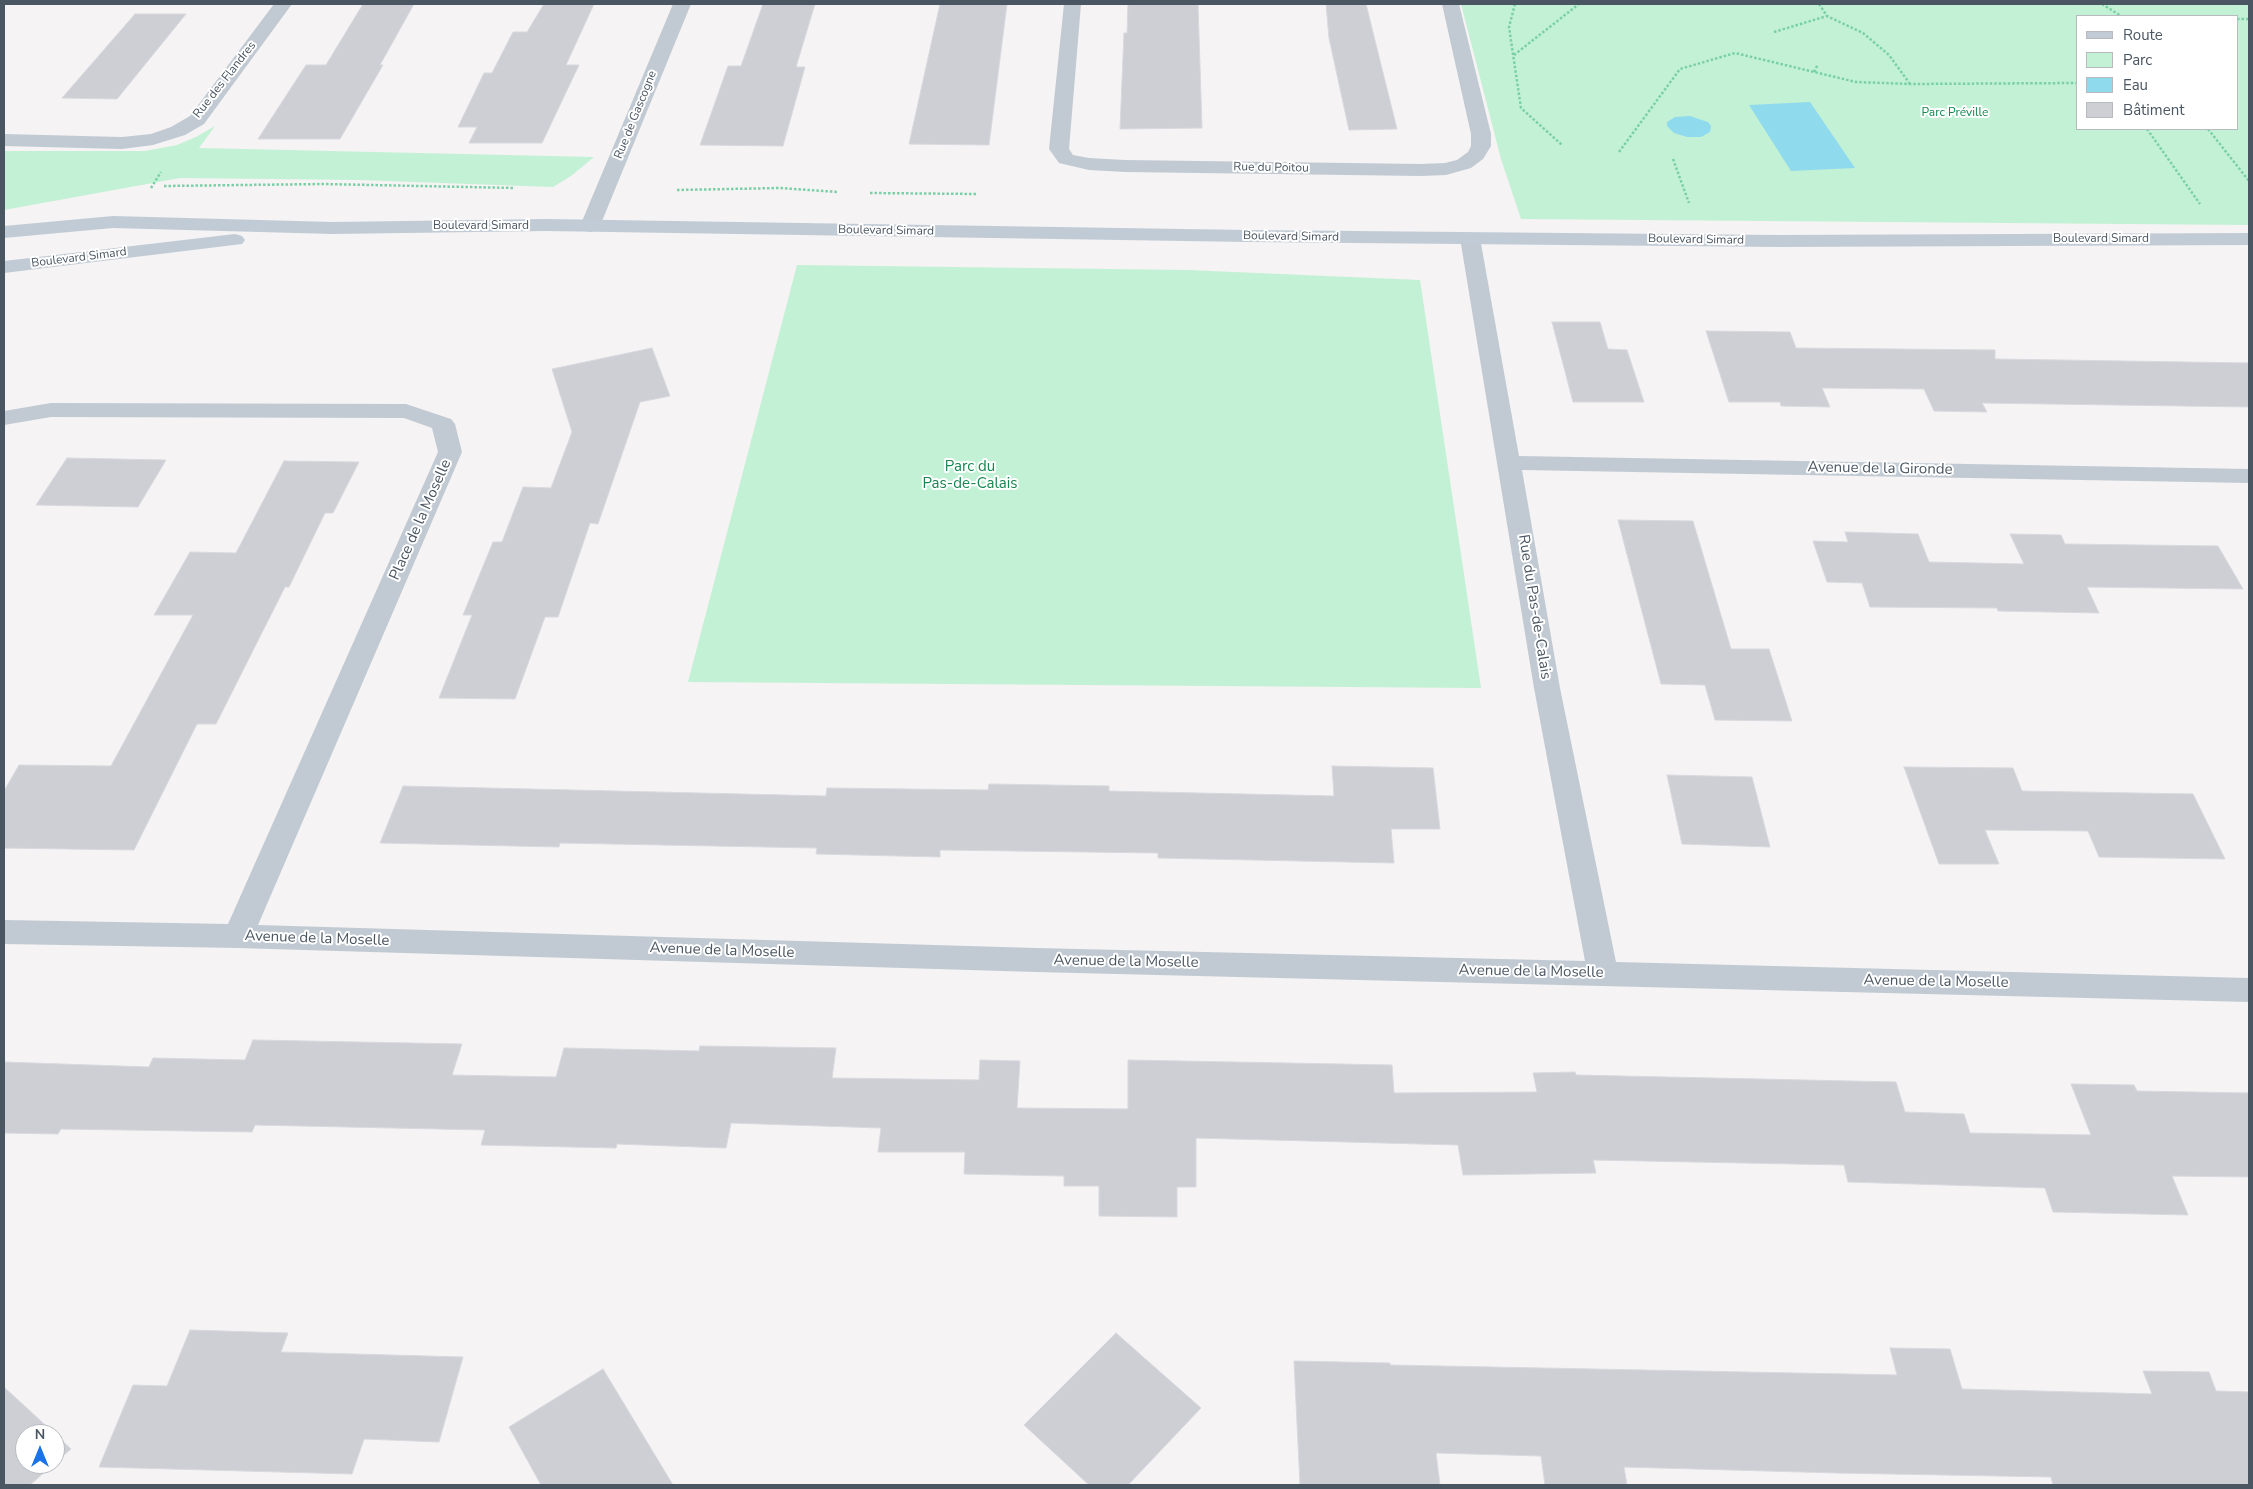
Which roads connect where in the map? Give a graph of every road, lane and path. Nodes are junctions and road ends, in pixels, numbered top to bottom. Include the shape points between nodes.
1 (282, 4) edge
2 (682, 4) edge
3 (1072, 4) edge
4 (1450, 4) edge
5 (1515, 4) edge
6 (1579, 4) edge
7 (1819, 4) edge
8 (2102, 4) edge
9 (2119, 15) edge
10 (1827, 16) junction
11 (1774, 32) dead end
12 (1513, 56) junction
13 (1818, 64) dead end
14 (1814, 72) junction
15 (1986, 79) dead end
16 (2042, 83) junction
17 (2076, 83) edge
18 (1910, 84) junction
19 (1987, 84) junction
20 (2044, 87) dead end
21 (2149, 130) edge
22 (2209, 130) edge
23 (4, 140) edge
24 (1562, 145) dead end
25 (1619, 152) dead end
26 (1674, 159) dead end
27 (2249, 181) edge
28 (152, 187) dead end
29 (518, 188) dead end
30 (670, 190) dead end
31 (842, 192) dead end
32 (866, 192) dead end
33 (978, 194) dead end
34 (1689, 203) dead end
35 (2201, 205) dead end
36 (590, 226) junction
37 (333, 228) junction
38 (4, 232) edge
39 (1470, 238) junction
40 (2249, 239) edge
41 (4, 267) edge
42 (4, 418) edge
43 (1510, 463) junction
44 (2249, 476) edge
45 (4, 932) edge
46 (238, 936) junction
47 (1604, 974) junction
48 (2249, 990) edge

1 - 23 street, Rue des Flandres via 197,120 178,131 153,139 122,142
2 - 36 street, Rue de Gascogne
3 - 4 street, Rue du Poitou via 1059,149 1066,159 1125,166 1421,170 1464,164 1476,155 1481,146 1481,134
5 - 12 path via 1509,27
6 - 12 path
7 - 10 path
8 - 9 path
10 - 11 path
10 - 18 path via 1863,33 1889,55
12 - 24 path via 1521,108
13 - 14 path
14 - 18 path via 1856,82
14 - 25 path via 1735,53 1680,69
15 - 19 path
16 - 17 path
16 - 19 path
16 - 20 path
18 - 19 path
21 - 35 path
22 - 27 path
26 - 34 path
28 - 29 path via 323,184
30 - 31 path via 765,187
32 - 33 path
36 - 37 main road, Boulevard Simard
36 - 39 main road, Boulevard Simard
37 - 38 main road, Boulevard Simard via 113,222
37 - 41 main road, Boulevard Simard
39 - 40 main road, Boulevard Simard via 1768,241
39 - 43 street, Rue du Pas-de-Calais
42 - 46 street, Place de la Moselle via 51,410 406,411 443,424 450,452
43 - 44 street, Avenue de la Gironde
43 - 47 street, Rue du Pas-de-Calais via 1547,688
45 - 46 street, Avenue de la Moselle
46 - 47 street, Avenue de la Moselle
47 - 48 street, Avenue de la Moselle

